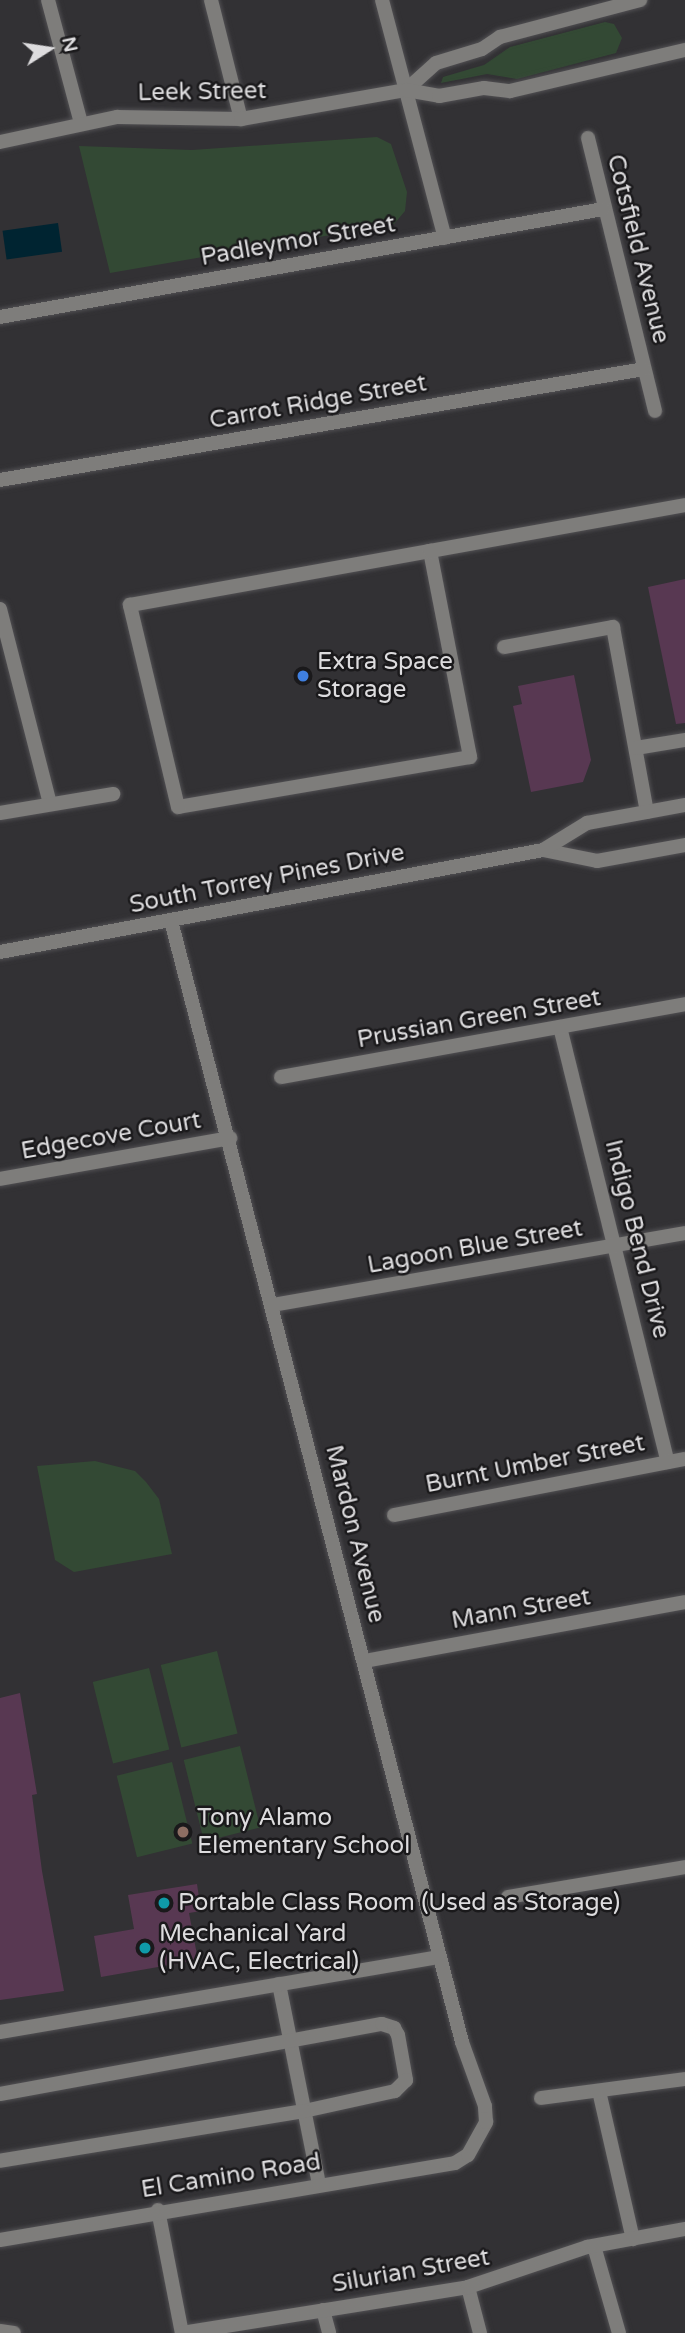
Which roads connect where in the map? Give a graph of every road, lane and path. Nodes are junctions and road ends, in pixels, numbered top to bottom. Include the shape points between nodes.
1 (48, 0) edge
2 (211, 0) edge
3 (382, 0) edge
4 (640, 0) edge
5 (685, 50) edge
6 (406, 90) junction
7 (241, 119) junction
8 (81, 123) junction
9 (588, 138) dead end
10 (0, 142) edge
11 (603, 209) junction
12 (445, 238) junction
13 (0, 317) edge
14 (644, 369) junction
15 (655, 411) dead end
16 (0, 480) edge
17 (685, 505) edge
18 (430, 551) junction
19 (0, 609) edge
20 (504, 647) dead end
21 (685, 740) edge
22 (636, 748) junction
23 (113, 794) dead end
24 (50, 804) junction
25 (685, 805) edge
26 (647, 812) junction
27 (0, 813) edge
28 (685, 845) edge
29 (543, 850) junction
30 (171, 921) junction
31 (0, 952) edge
32 (685, 1004) edge
33 (560, 1027) junction
34 (281, 1077) dead end
35 (230, 1138) junction
36 (0, 1179) edge
37 (685, 1233) edge
38 (615, 1245) junction
39 (273, 1305) junction
40 (685, 1459) edge
41 (667, 1462) junction
42 (394, 1515) dead end
43 (685, 1602) edge
44 (364, 1661) junction
45 (685, 1867) edge
46 (508, 1897) dead end
47 (440, 1957) junction
48 (279, 1984) junction
49 (0, 2032) edge
50 (290, 2041) junction
51 (685, 2079) edge
52 (599, 2091) junction
53 (0, 2094) edge
54 (541, 2098) dead end
55 (304, 2111) junction
56 (468, 2155) joint
57 (0, 2161) edge
58 (319, 2184) junction
59 (158, 2210) junction
60 (685, 2229) edge
61 (633, 2239) junction
62 (0, 2240) edge
63 (594, 2246) junction
64 (468, 2287) junction
65 (323, 2310) junction
66 (0, 2331) edge
67 (14, 2333) edge
68 (182, 2333) edge
69 (329, 2333) edge
70 (480, 2333) edge
71 (619, 2333) edge

1 - 8 street
2 - 7 street
3 - 6 street
4 - 6 street via 500,37 482,49 436,63
5 - 6 street, Leek Street via 510,91 484,88 439,96
6 - 7 street, Leek Street
6 - 12 street
7 - 8 street, Leek Street via 117,117
8 - 10 street, Leek Street
9 - 11 street, Cotsfield Avenue
11 - 12 street, Padleymor Street
11 - 14 street, Cotsfield Avenue
12 - 13 street, Padleymor Street
14 - 15 street, Cotsfield Avenue
14 - 16 street, Carrot Ridge Street
17 - 18 street
18 - 18 street via 130,605 178,807 470,757
19 - 24 street
20 - 22 street via 613,627
21 - 22 street
22 - 26 street
23 - 24 street
24 - 27 street
25 - 26 street, South Torrey Pines Drive
26 - 29 street, South Torrey Pines Drive via 587,823
28 - 29 street, South Torrey Pines Drive via 597,861
29 - 30 street, South Torrey Pines Drive
30 - 31 street, South Torrey Pines Drive
30 - 35 street, Mardon Avenue
32 - 33 street, Prussian Green Street
33 - 34 street, Prussian Green Street
33 - 38 street, Indigo Bend Drive
35 - 36 street, Edgecove Court
35 - 39 street, Mardon Avenue
37 - 38 street, Lagoon Blue Street
38 - 39 street, Lagoon Blue Street
38 - 41 street, Indigo Bend Drive
39 - 44 street, Mardon Avenue
40 - 41 street, Burnt Umber Street
41 - 42 street, Burnt Umber Street
43 - 44 street, Mann Street
44 - 47 street, Mardon Avenue
45 - 46 street
47 - 48 street
47 - 56 street, Mardon Avenue via 462,2042 485,2106 485,2122
48 - 49 street
48 - 50 street
50 - 53 street
50 - 55 street
50 - 55 street via 382,2025 394,2028 398,2035 406,2080 401,2088
51 - 52 street
52 - 54 street
52 - 61 street
55 - 57 street
55 - 58 street
56 - 58 street, El Camino Road via 455,2163
58 - 59 street, El Camino Road
59 - 62 street, El Camino Road
59 - 68 street
60 - 61 street, Silurian Street
61 - 63 street, Silurian Street
63 - 64 street, Silurian Street
63 - 71 street
64 - 65 street, Silurian Street
64 - 70 street
65 - 68 street, Silurian Street
65 - 69 street
66 - 67 street

